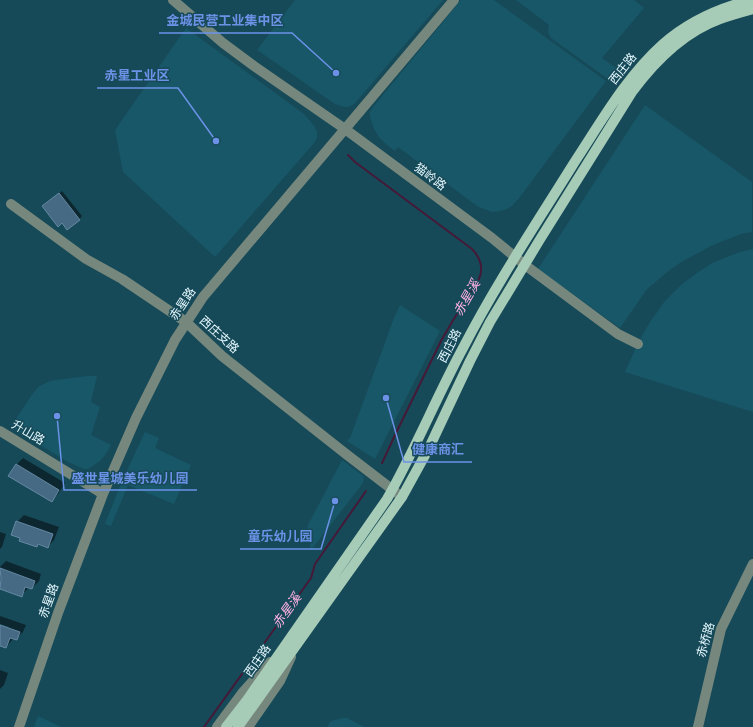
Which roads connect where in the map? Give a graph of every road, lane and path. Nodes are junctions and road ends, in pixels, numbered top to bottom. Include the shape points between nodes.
1 (173, 0) edge
2 (454, 0) edge
3 (751, 0) edge
4 (753, 9) edge
5 (345, 129) junction
6 (12, 204) dead end
7 (515, 257) junction
8 (525, 265) junction
9 (186, 322) junction
10 (638, 344) dead end
11 (0, 431) edge
12 (392, 489) junction
13 (103, 494) junction
14 (402, 497) junction
15 (753, 564) edge
16 (290, 646) junction
17 (250, 703) junction
18 (19, 727) edge
19 (217, 727) edge
20 (226, 727) edge
21 (238, 727) edge
22 (248, 727) edge
23 (698, 727) edge

1 - 5 street via 254,66
2 - 5 street
3 - 7 main road, 西庄路 via 720,10 689,25 665,42 645,62 611,106
4 - 8 main road, 西庄路 via 697,30 650,70 623,106
5 - 7 street, 猫岭路
5 - 9 street, 赤星路 via 203,297
6 - 9 street, 西庄支路 via 86,259 122,279
7 - 8 street, 猫岭路
7 - 12 main road, 西庄路 via 462,349
8 - 10 street, 猫岭路 via 618,334
8 - 14 main road, 西庄路 via 485,331 429,448
9 - 12 street, 西庄支路 via 222,356
9 - 13 street, 赤星路 via 133,425
11 - 13 street, 升山路
12 - 14 street, 西庄支路
12 - 16 main road, 西庄路
13 - 18 street, 赤星路
14 - 16 main road, 西庄路
15 - 23 street, 赤桥路 via 721,629
16 - 17 main road, 西庄路
16 - 19 street via 242,692
16 - 22 street via 280,681
17 - 20 main road, 西庄路
17 - 21 main road

